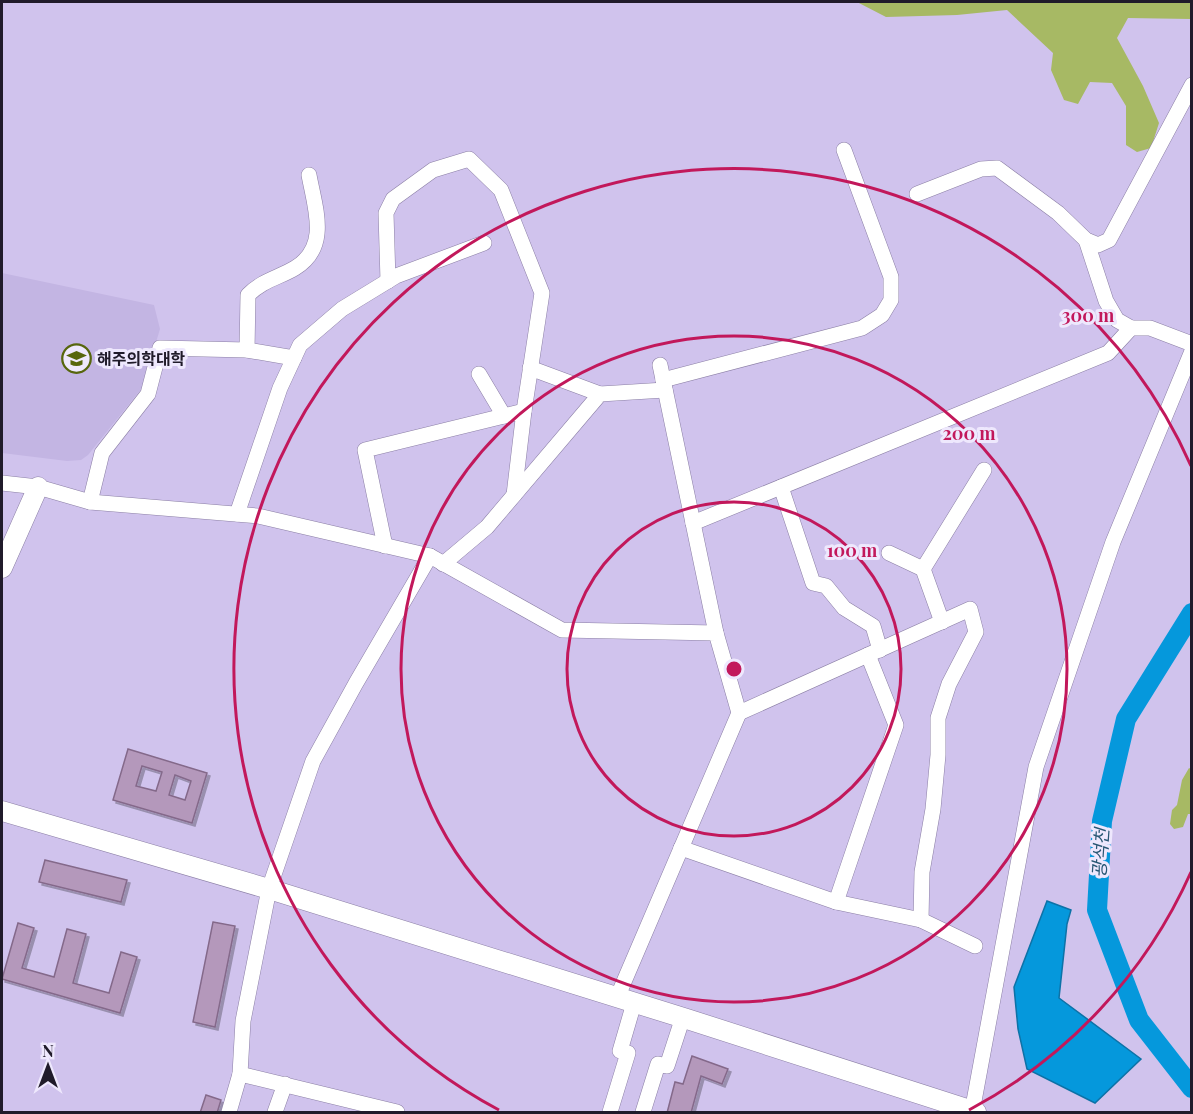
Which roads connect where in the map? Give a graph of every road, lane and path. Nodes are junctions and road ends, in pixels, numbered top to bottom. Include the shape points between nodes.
1 (1191, 85) edge
2 (844, 150) dead end
3 (309, 175) dead end
4 (917, 194) dead end
5 (1086, 240) junction
6 (484, 243) dead end
7 (388, 281) junction
8 (1131, 328) junction
9 (1191, 344) edge
10 (247, 350) junction
11 (1191, 351) edge
12 (294, 358) junction
13 (530, 368) junction
14 (479, 374) dead end
15 (663, 378) junction
16 (600, 394) junction
17 (524, 411) junction
18 (504, 416) junction
19 (984, 470) dead end
20 (2, 483) edge
21 (38, 487) junction
22 (781, 488) junction
23 (514, 495) junction
24 (90, 502) junction
25 (237, 514) junction
26 (693, 523) junction
27 (385, 546) junction
28 (889, 553) dead end
29 (436, 560) junction
30 (2, 567) edge
31 (923, 569) junction
32 (942, 622) junction
33 (716, 633) junction
34 (874, 652) junction
35 (739, 713) junction
36 (2, 811) edge
37 (681, 848) junction
38 (269, 889) junction
39 (836, 902) junction
40 (921, 920) junction
41 (975, 946) dead end
42 (626, 1001) junction
43 (683, 1017) junction
44 (240, 1074) junction
45 (285, 1084) junction
46 (973, 1112) edge
47 (229, 1113) edge
48 (275, 1113) edge
49 (397, 1113) edge
50 (610, 1113) edge
51 (643, 1113) edge

1 - 5 street via 1109,240 1098,245
2 - 15 street via 891,277 891,300 882,315 862,328
3 - 10 street via 318,239 311,255 296,267 258,284 248,295
4 - 5 street via 981,170 997,168 1058,213
5 - 8 street via 1106,302 1117,320
6 - 7 street
7 - 12 street via 342,309 300,345
7 - 13 street via 386,213 393,199 433,170 470,159 501,190 542,293
8 - 9 street via 1150,328
8 - 22 street via 1108,353
10 - 12 street
10 - 24 street via 160,348 148,394 102,453
11 - 46 street via 1113,542 1036,767
12 - 25 street
13 - 16 street
13 - 17 street
14 - 18 street
15 - 16 street
15 - 26 street
16 - 23 street
17 - 18 street
17 - 23 street
18 - 27 street via 365,450
19 - 31 street
20 - 21 street
21 - 24 street
21 - 30 main road
22 - 26 street
22 - 34 street via 813,583 826,586 844,608 873,626
23 - 29 street via 487,527
24 - 25 street
25 - 27 street
26 - 33 street
27 - 29 street
28 - 31 street
29 - 33 street via 562,630
29 - 38 street via 323,740
31 - 32 street
32 - 34 street
32 - 40 street via 970,609 976,632 949,684 938,718 938,755 922,872
33 - 35 street
34 - 35 street
34 - 39 street via 896,725
35 - 37 street
36 - 38 main road
37 - 39 street
37 - 42 street
38 - 42 main road
38 - 44 street via 243,1021
39 - 40 street
40 - 41 street
42 - 43 main road
42 - 50 street via 620,1051 628,1053
43 - 46 main road
43 - 51 street via 667,1066 658,1064
44 - 45 street
44 - 47 street
45 - 48 street
45 - 49 street

